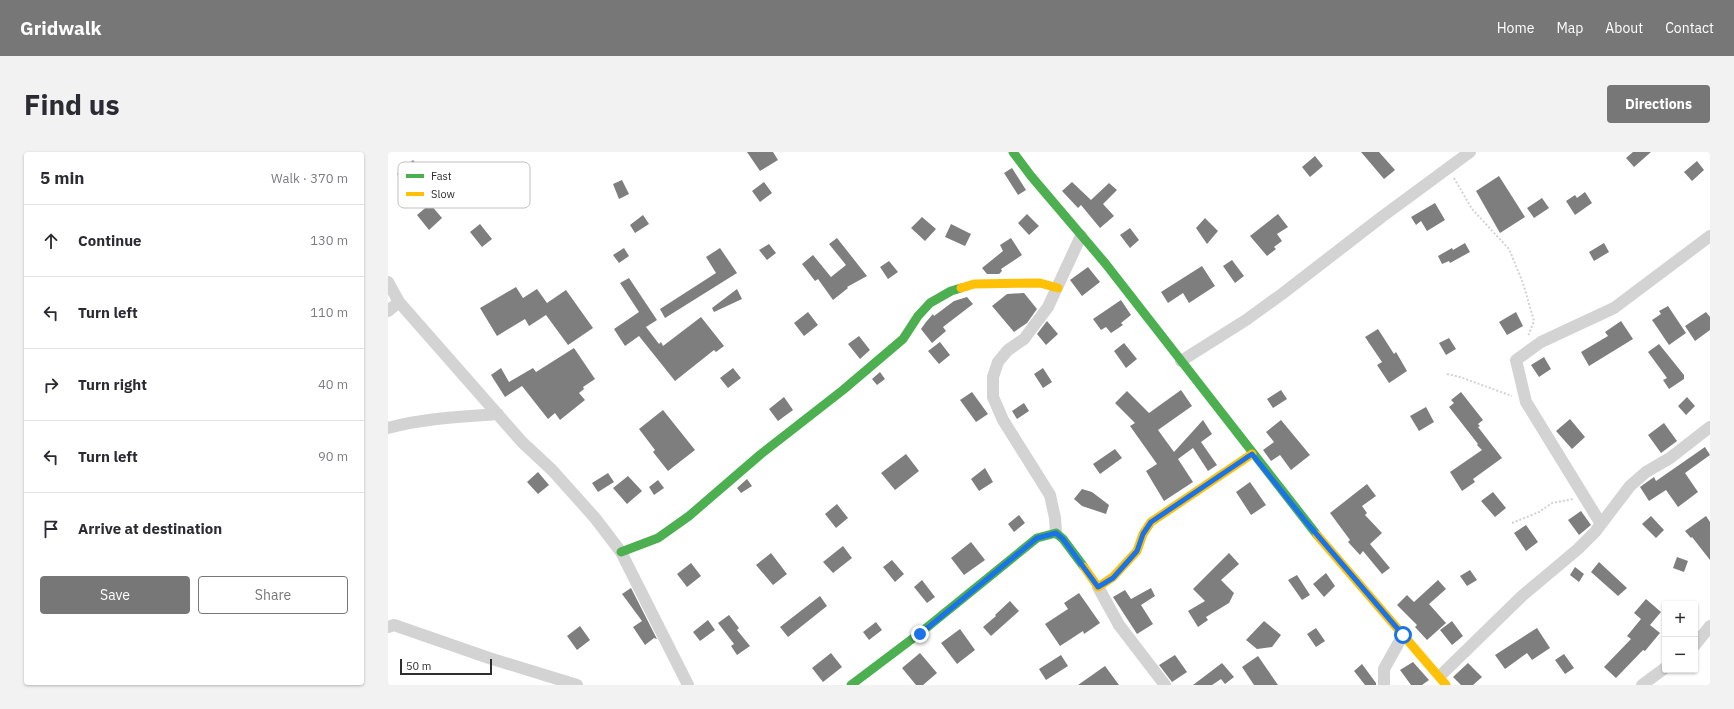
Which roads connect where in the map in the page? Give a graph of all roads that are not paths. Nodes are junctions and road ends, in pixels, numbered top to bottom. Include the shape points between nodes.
1 (1013, 152) edge
2 (1470, 152) edge
3 (1081, 236) junction
4 (1710, 236) edge
5 (388, 282) edge
6 (1058, 288) junction
7 (392, 310) edge
8 (1181, 361) junction
9 (498, 414) junction
10 (1710, 427) edge
11 (388, 428) edge
12 (1252, 454) junction
13 (1601, 524) junction
14 (1056, 533) junction
15 (621, 552) junction
16 (1098, 587) junction
17 (388, 626) edge
18 (1710, 626) edge
19 (1403, 635) junction
20 (1698, 641) edge
21 (1662, 670) edge
22 (1443, 673) dead end
23 (577, 685) edge
24 (688, 685) edge
25 (851, 685) edge
26 (1165, 685) edge
27 (1384, 685) edge
28 (1446, 685) edge
29 (1642, 685) edge

1 - 3 street
2 - 8 street via 1282,294
3 - 6 street
3 - 8 street
4 - 13 street via 1614,308 1540,342 1516,360 1526,402
5 - 7 street
6 - 14 street via 1034,327 998,362 992,389 1003,420 1050,495
6 - 15 street via 1040,283 974,284 951,291 935,300 918,316 903,339 688,516 658,538
7 - 9 street
8 - 12 street
9 - 11 street via 404,423
9 - 15 street via 595,518
10 - 13 street via 1635,481
12 - 16 street via 1151,522 1137,551 1113,578
12 - 19 street
13 - 22 street via 1578,549 1522,596
14 - 16 street
14 - 25 street via 1037,538 920,634
15 - 24 street
16 - 26 street via 1119,625
17 - 23 street via 394,625
18 - 20 street
19 - 27 street via 1384,669
19 - 28 street
21 - 29 street

